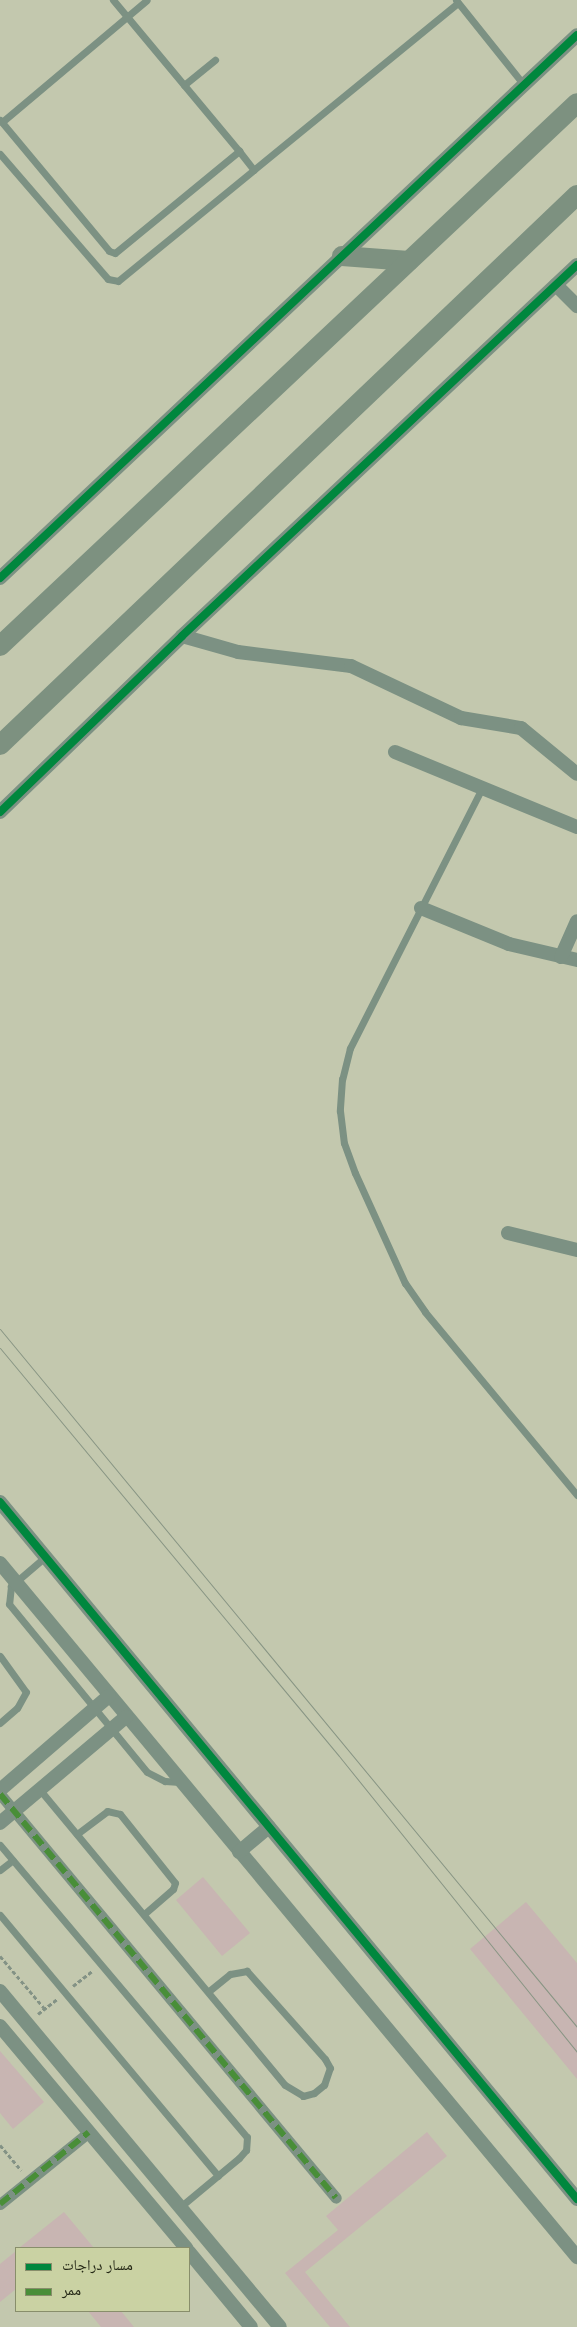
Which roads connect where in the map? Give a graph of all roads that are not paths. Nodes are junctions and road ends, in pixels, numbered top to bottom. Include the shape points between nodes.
1 (113, 0) edge
2 (147, 0) edge
3 (457, 1) edge
4 (127, 17) junction
5 (577, 35) edge
6 (215, 60) dead end
7 (184, 85) junction
8 (524, 85) junction
9 (577, 103) edge
10 (1, 121) edge
11 (239, 151) junction
12 (0, 154) edge
13 (254, 170) junction
14 (577, 195) edge
15 (342, 256) junction
16 (409, 261) junction
17 (577, 265) edge
18 (556, 285) junction
19 (577, 306) edge
20 (0, 578) edge
21 (182, 636) junction
22 (0, 646) edge
23 (0, 746) edge
24 (395, 752) dead end
25 (577, 774) edge
26 (482, 788) junction
27 (0, 812) edge
28 (577, 827) edge
29 (421, 908) junction
30 (577, 921) edge
31 (561, 957) junction
32 (577, 960) edge
33 (508, 1233) dead end
34 (577, 1250) edge
35 (577, 1495) edge
36 (0, 1502) edge
37 (45, 1557) junction
38 (0, 1563) edge
39 (15, 1582) junction
40 (0, 1656) edge
41 (109, 1696) junction
42 (94, 1709) junction
43 (126, 1717) junction
44 (0, 1723) edge
45 (112, 1730) junction
46 (180, 1782) junction
47 (0, 1790) edge
48 (40, 1790) junction
49 (0, 1794) edge
50 (14, 1811) junction
51 (0, 1823) edge
52 (269, 1827) junction
53 (77, 1834) junction
54 (0, 1845) edge
55 (239, 1852) junction
56 (13, 1860) junction
57 (0, 1870) edge
58 (144, 1914) junction
59 (0, 1915) edge
60 (0, 1991) edge
61 (209, 1991) junction
62 (0, 2026) edge
63 (89, 2132) junction
64 (218, 2176) junction
65 (336, 2198) dead end
66 (577, 2199) edge
67 (0, 2204) edge
68 (180, 2207) junction
69 (185, 2247) edge
70 (190, 2253) edge
71 (577, 2257) edge
72 (252, 2327) edge
73 (280, 2327) edge

1 - 4 lane
2 - 4 lane
3 - 8 lane
3 - 13 lane
4 - 7 lane
4 - 10 lane
5 - 8 street
6 - 7 lane
7 - 11 lane
8 - 15 street
9 - 16 main road
10 - 11 lane via 109,251 115,253
11 - 13 lane
12 - 13 lane via 113,281 122,279
14 - 23 main road
15 - 16 main road
15 - 20 street
16 - 22 main road
17 - 18 street
18 - 19 street
18 - 21 street
21 - 25 street via 238,652 337,663 365,671 461,718 521,728
21 - 27 street
24 - 26 street
26 - 28 street
26 - 29 lane
29 - 31 street via 509,944
29 - 35 lane via 350,1048 341,1087 344,1143 396,1267 414,1298
30 - 31 street
31 - 32 street
33 - 34 street
36 - 37 street
37 - 39 lane
37 - 52 street
38 - 39 street
39 - 41 street
39 - 42 lane via 8,1591 9,1604
40 - 44 lane via 26,1692 17,1708
41 - 42 street
41 - 43 street
42 - 45 lane
42 - 47 street
43 - 45 street
43 - 46 street
45 - 46 lane via 147,1772 158,1779
45 - 48 street
46 - 55 street
48 - 50 street
48 - 53 lane
49 - 50 street
50 - 51 street
50 - 65 street
52 - 55 street
52 - 66 street
53 - 58 lane
53 - 58 lane via 107,1810 120,1814 175,1883 173,1889
54 - 56 lane
55 - 71 street
56 - 57 lane
56 - 64 lane via 247,2137 246,2150
58 - 61 lane
59 - 64 lane
60 - 68 street
61 - 61 lane via 290,2088 303,2096 314,2094 324,2085 330,2068 325,2059 247,1971 230,1974
62 - 63 street
63 - 67 street
63 - 69 street
64 - 68 lane
68 - 73 street
70 - 72 street

